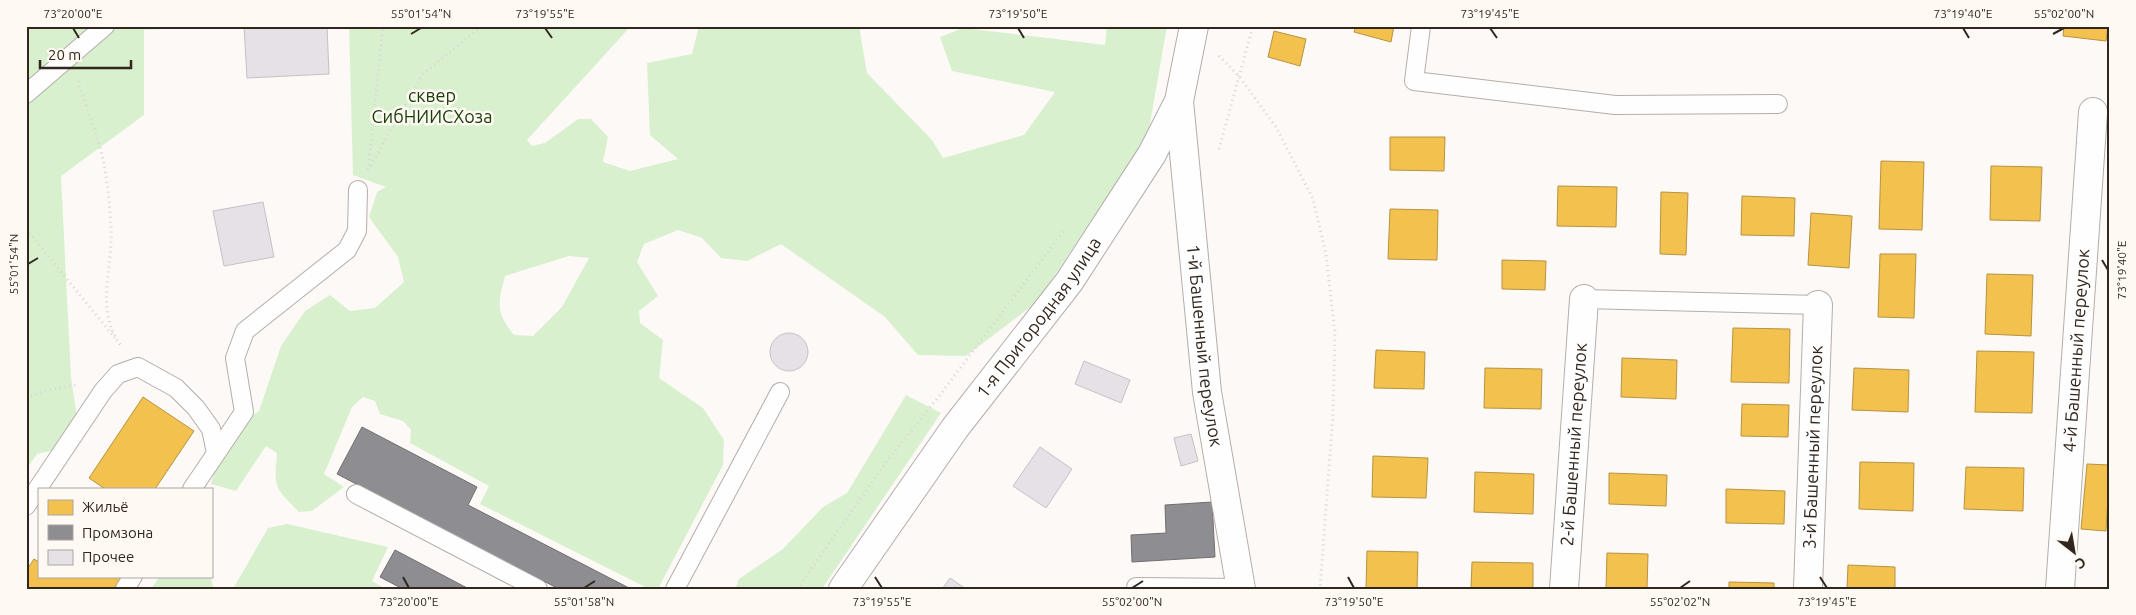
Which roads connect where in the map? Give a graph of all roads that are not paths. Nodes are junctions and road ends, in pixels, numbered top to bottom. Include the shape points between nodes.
1 (105, 26) edge
2 (1421, 26) edge
3 (1194, 28) edge
4 (26, 94) edge
5 (1179, 101) junction
6 (1778, 104) dead end
7 (2093, 112) dead end
8 (358, 190) road end
9 (1584, 299) joint
10 (1818, 305) joint
11 (780, 392) dead end
12 (216, 453) junction
13 (38, 488) edge
14 (38, 488) edge
15 (193, 488) edge
16 (356, 494) dead end
17 (26, 506) edge
18 (133, 578) edge
19 (1136, 587) dead end
20 (1241, 588) edge
21 (125, 589) edge
22 (538, 589) edge
23 (675, 589) edge
24 (843, 589) edge
25 (1564, 589) edge
26 (1808, 589) edge
27 (2060, 589) edge

1 - 4 lane
2 - 6 lane via 1414,81 1615,105
3 - 5 street, 1-я Пригородная улица
5 - 20 street, 1-й Башенный переулок via 1207,392
5 - 24 street, 1-я Пригородная улица via 1152,154 1069,282 955,428
7 - 27 street, 4-й Башенный переулок
8 - 12 lane via 357,231 347,250 245,331 235,358 244,412
9 - 10 lane
9 - 25 street, 2-й Башенный переулок
10 - 26 street, 3-й Башенный переулок
11 - 23 lane
12 - 13 lane via 210,428 196,408 176,388 138,367 118,374 103,391
12 - 15 lane
14 - 17 lane
16 - 22 lane
18 - 21 lane
19 - 20 lane

